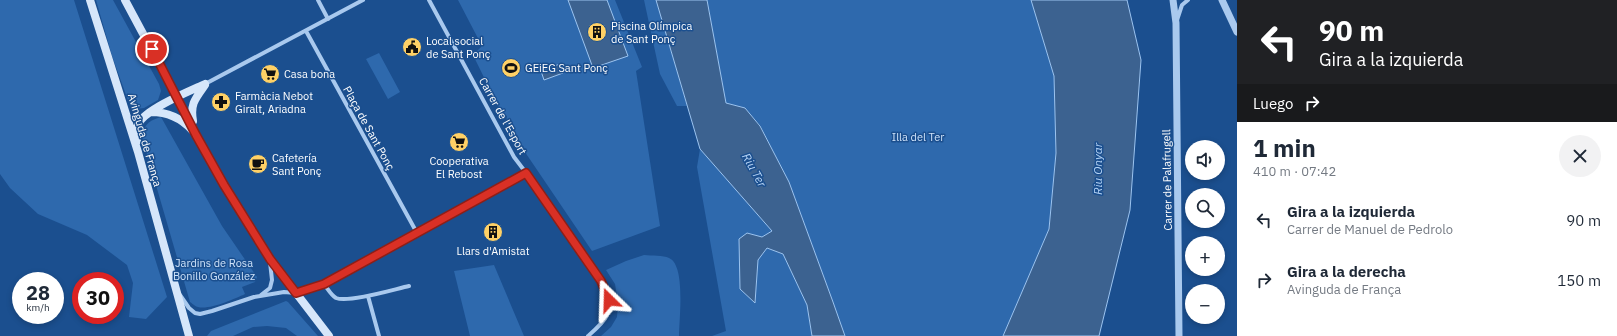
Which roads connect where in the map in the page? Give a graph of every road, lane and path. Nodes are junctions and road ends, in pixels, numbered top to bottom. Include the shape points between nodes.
1 (90, 0) edge
2 (125, 0) edge
3 (318, 0) edge
4 (363, 0) edge
5 (429, 0) edge
6 (1174, 0) edge
7 (1188, 0) edge
8 (1222, 0) edge
9 (328, 19) junction
10 (1176, 23) junction
11 (306, 31) junction
12 (1237, 32) edge
13 (205, 84) junction
14 (177, 97) junction
15 (150, 112) junction
16 (196, 135) junction
17 (138, 152) junction
18 (526, 173) junction
19 (417, 233) junction
20 (270, 259) junction
21 (324, 284) junction
22 (409, 286) dead end
23 (175, 287) junction
24 (296, 293) junction
25 (260, 296) junction
26 (368, 296) junction
27 (188, 336) edge
28 (329, 336) edge
29 (379, 336) edge
30 (588, 336) edge
31 (1179, 336) edge

1 - 17 main road, Avinguda de França
2 - 14 main road
3 - 9 street
4 - 9 street
5 - 18 street, Carrer de l'Esport via 514,157
6 - 10 street, Carrer de Palafrugell
7 - 10 street, Carrer de Palafrugell via 1182,5
8 - 12 street
9 - 11 street
10 - 31 street, Carrer de Palafrugell
11 - 13 street
11 - 19 street, Plaça de Sant Ponç
13 - 14 main road
13 - 16 main road via 193,104 191,113
14 - 15 main road
14 - 16 main road
15 - 16 main road via 168,114
15 - 17 main road via 138,124
16 - 20 main road
17 - 23 main road, Avinguda de França
18 - 19 street
18 - 30 street, Carrer de l'Esport via 608,294 609,314
19 - 21 street
20 - 24 main road
20 - 25 street via 270,288
21 - 24 street
21 - 26 street via 337,298
22 - 26 street
23 - 25 street via 194,313 212,311
23 - 27 main road, Avinguda de França
24 - 25 street
24 - 28 main road
26 - 29 street

